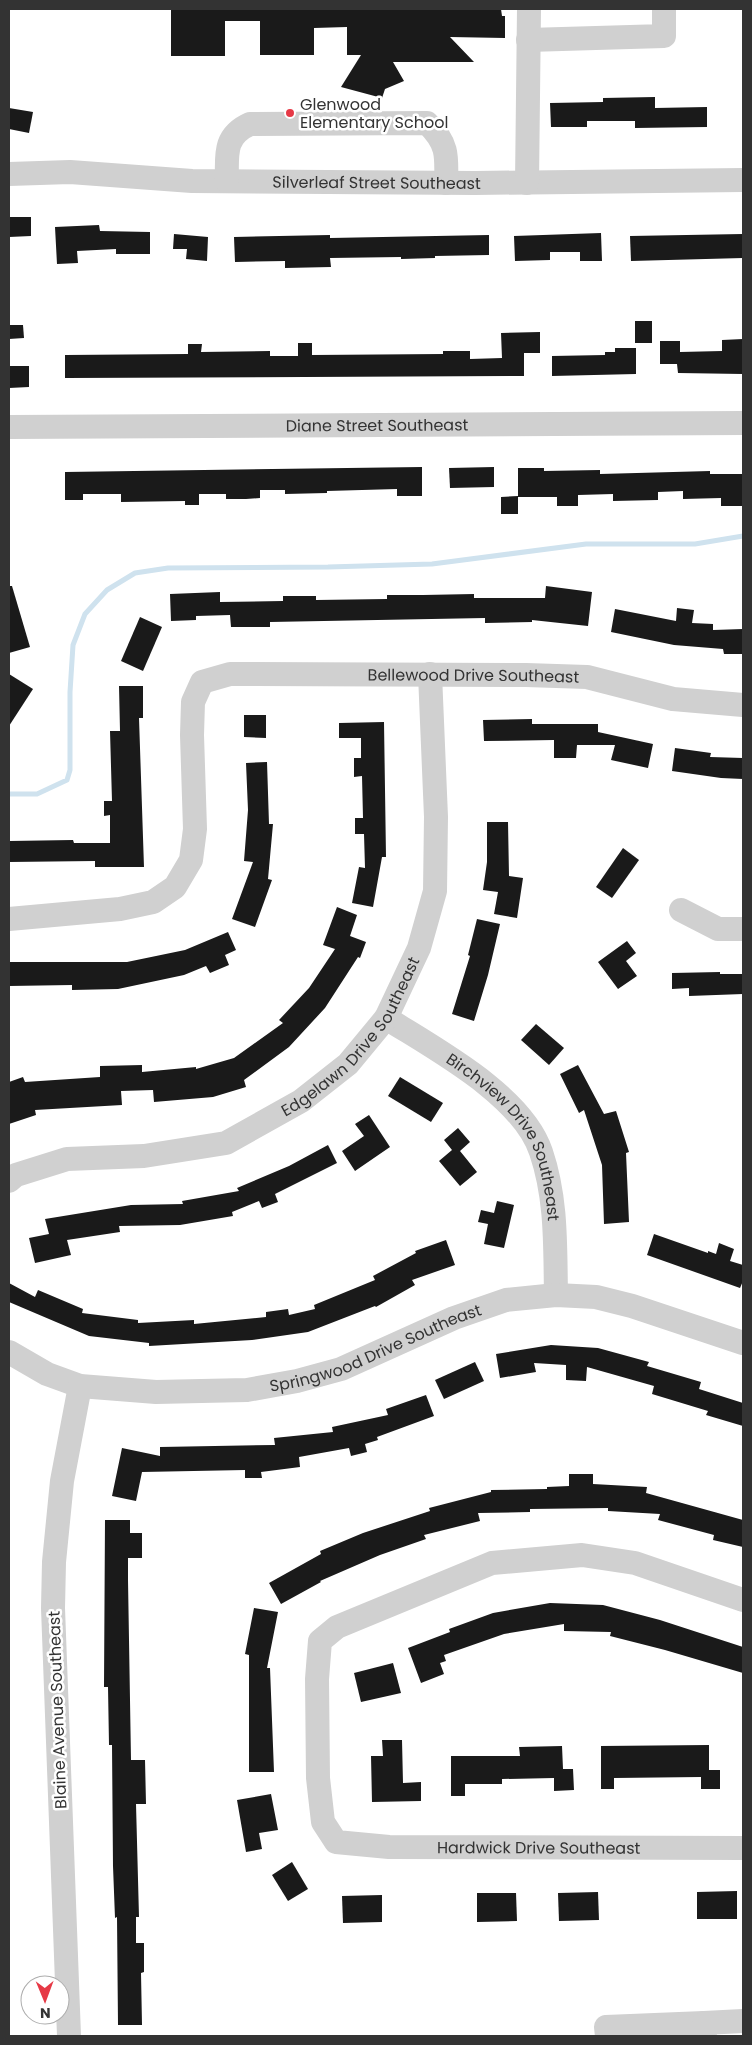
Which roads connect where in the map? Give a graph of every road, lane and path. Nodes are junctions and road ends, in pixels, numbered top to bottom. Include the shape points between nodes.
1 (529, 9) edge
2 (664, 9) edge
3 (528, 40) junction
4 (9, 174) edge
5 (743, 180) edge
6 (226, 181) junction
7 (446, 183) junction
8 (527, 183) junction
9 (743, 423) edge
10 (9, 427) edge
11 (430, 674) junction
12 (743, 705) edge
13 (681, 910) dead end
14 (9, 918) edge
15 (743, 929) edge
16 (386, 1018) junction
17 (9, 1181) edge
18 (556, 1295) junction
19 (743, 1344) edge
20 (9, 1352) edge
21 (80, 1386) junction
22 (743, 1600) edge
23 (743, 1848) edge
24 (743, 2021) edge
25 (705, 2030) edge
26 (69, 2036) edge
27 (607, 2036) edge

1 - 3 street
2 - 3 street via 664,36
3 - 8 street
4 - 6 street, Silverleaf Street Southeast via 70,172
5 - 8 street, Silverleaf Street Southeast
6 - 7 street, Silverleaf Street Southeast
6 - 7 street via 227,148 240,128 250,124 426,123 438,133 444,144
7 - 8 street, Silverleaf Street Southeast
9 - 10 street, Diane Street Southeast
11 - 12 street, Bellewood Drive Southeast via 587,677 673,699
11 - 14 street, Bellewood Drive Southeast via 230,674 202,682 193,702 195,829 191,860 175,887 153,902 120,909
11 - 16 street, Edgelawn Drive Southeast via 436,817 435,890 419,948
13 - 15 street via 718,929
16 - 17 street, Edgelawn Drive Southeast via 348,1064 308,1095 226,1143 144,1156 68,1159 16,1175
16 - 18 street, Birchview Drive Southeast via 477,1076 527,1125 541,1150 549,1182 555,1221
18 - 19 street, Springwood Drive Southeast via 596,1297 623,1304
18 - 21 street, Springwood Drive Southeast via 506,1300 454,1318 341,1369 297,1381 247,1390 156,1392
20 - 21 street, Springwood Drive Southeast via 47,1374
21 - 26 street, Blaine Avenue Southeast via 62,1482 53,1608
22 - 23 street, Hardwick Drive Southeast via 636,1563 582,1554 492,1563 337,1627 320,1641 317,1679 318,1778 323,1822 336,1842 389,1847
24 - 25 street
25 - 27 street via 606,2027

